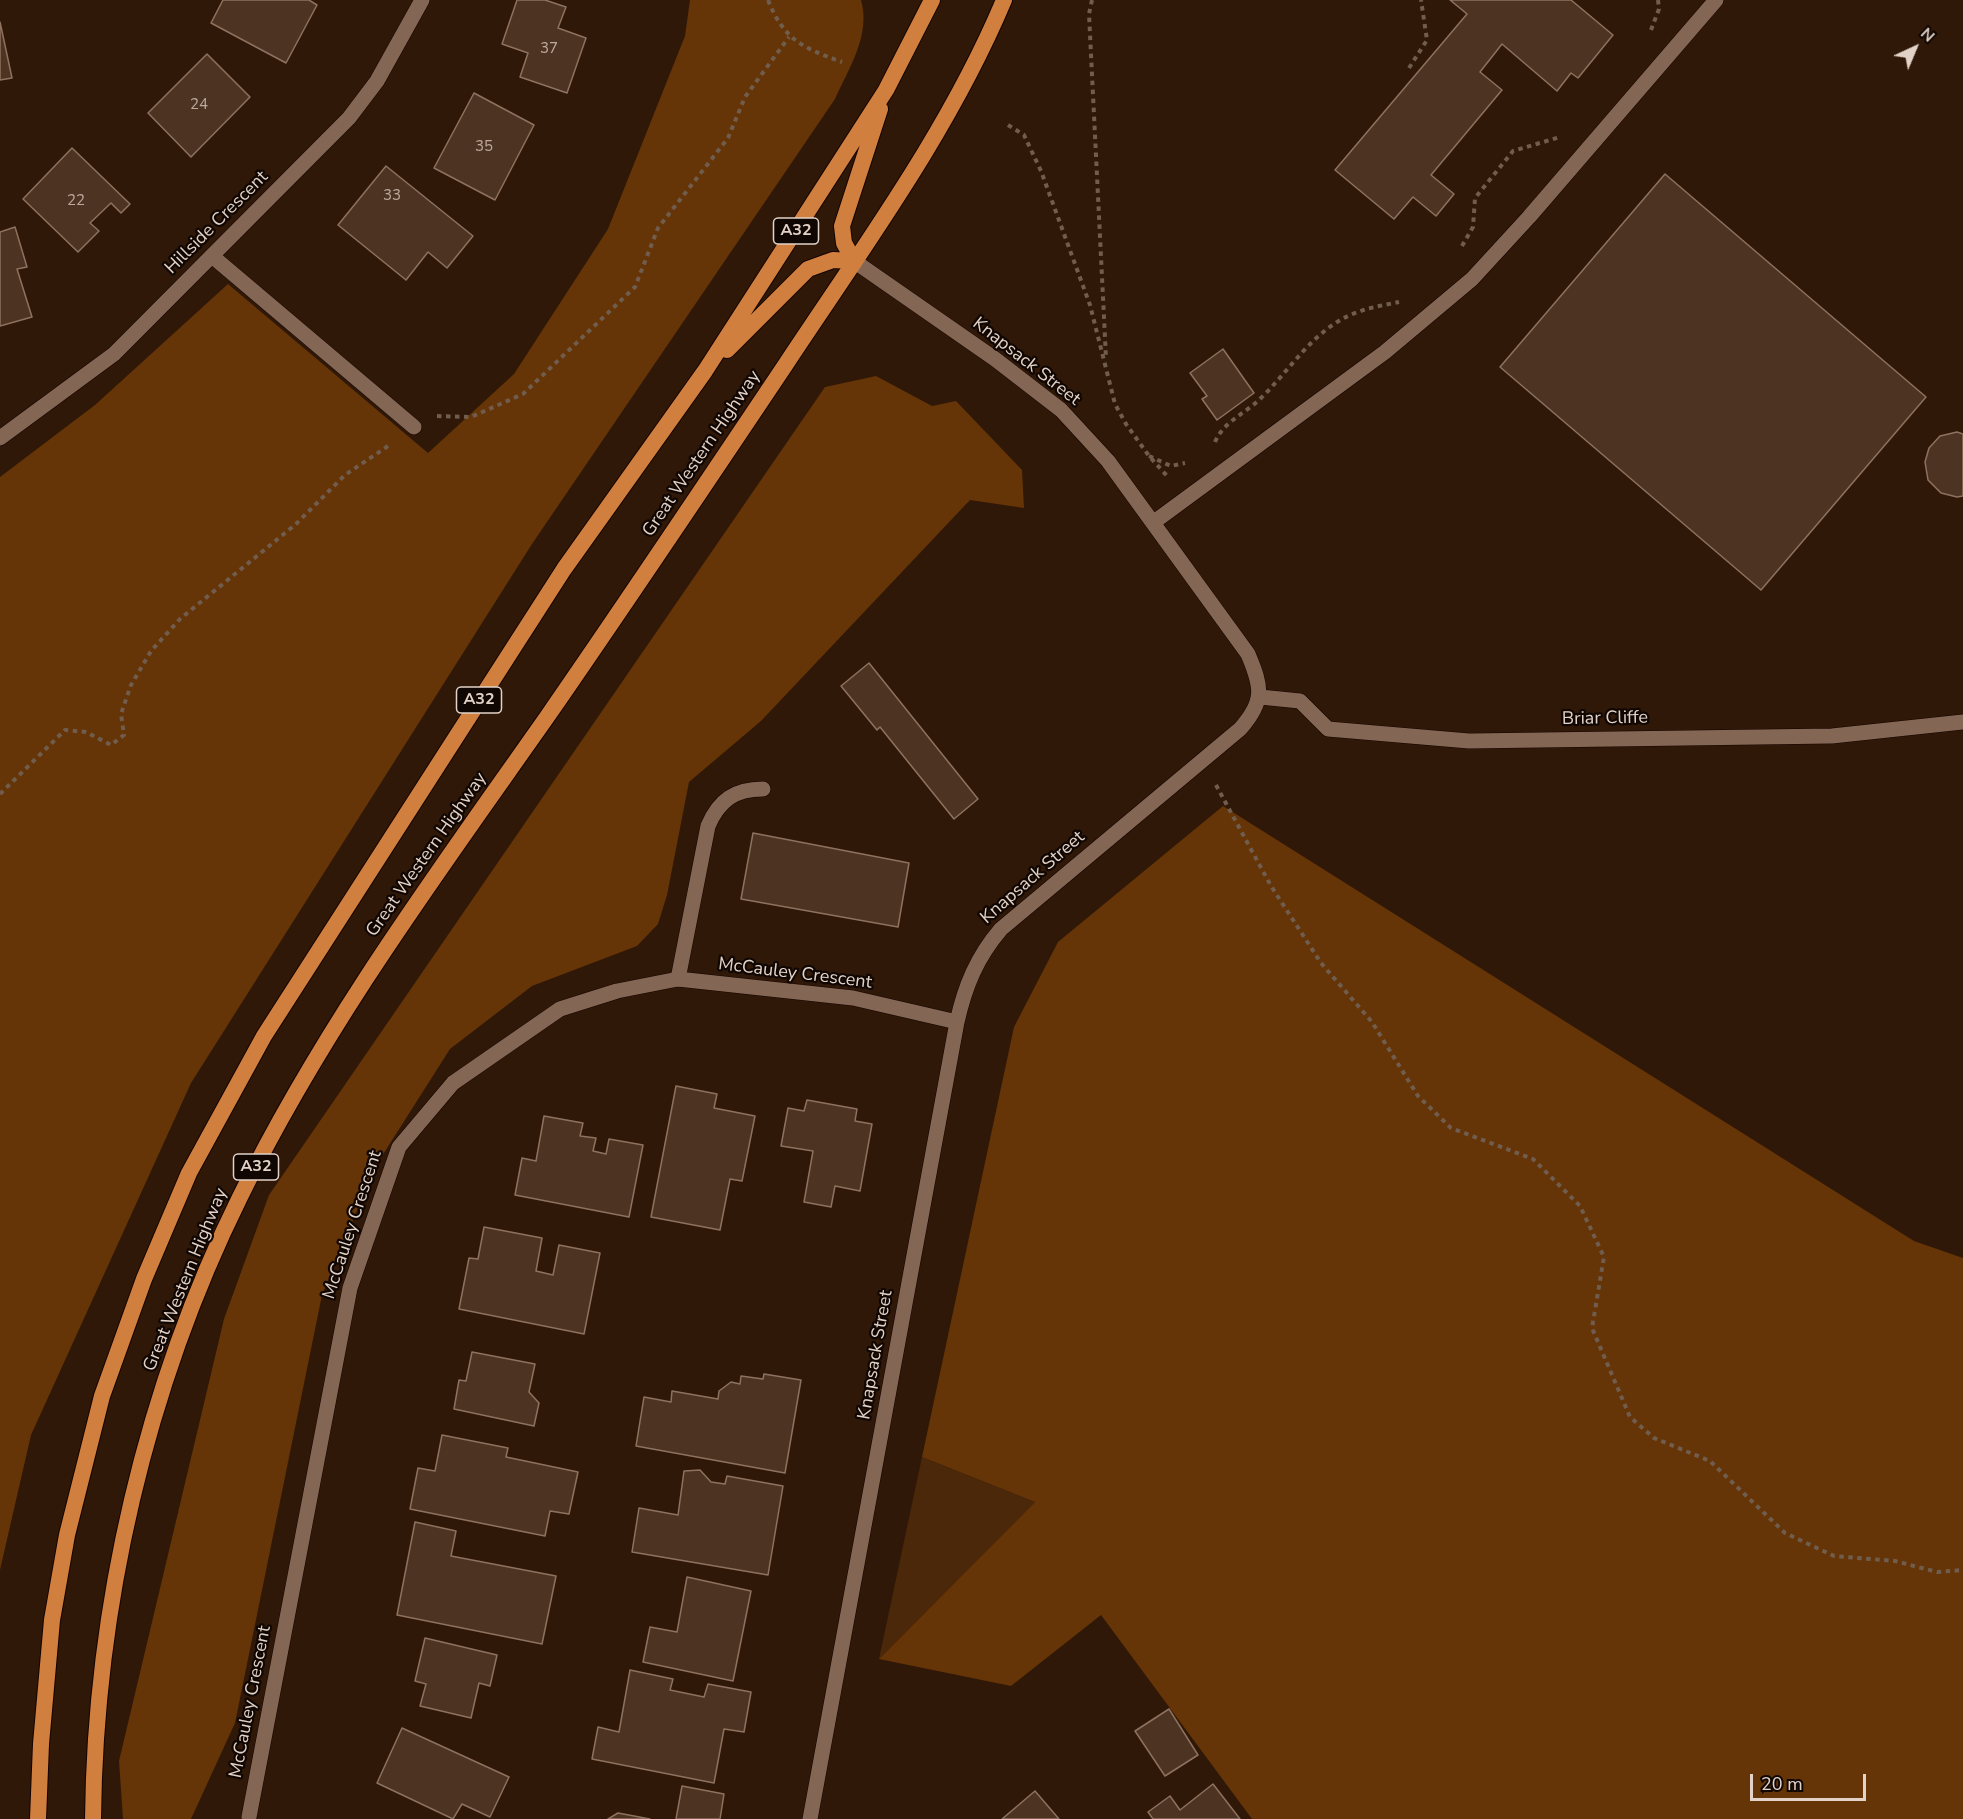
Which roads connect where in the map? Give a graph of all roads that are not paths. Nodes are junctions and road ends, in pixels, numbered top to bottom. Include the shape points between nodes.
1 (422, 0) edge
2 (932, 0) edge
3 (1004, 0) edge
4 (1716, 0) edge
5 (886, 90) junction
6 (212, 256) junction
7 (854, 261) junction
8 (705, 371) junction
9 (414, 426) dead end
10 (0, 438) edge
11 (1154, 522) junction
12 (1260, 697) junction
13 (1963, 722) edge
14 (763, 789) dead end
15 (678, 980) junction
16 (957, 1022) junction
17 (249, 1817) dead end
18 (38, 1819) edge
19 (93, 1819) edge
20 (810, 1819) edge

1 - 6 street, Hillside Crescent via 362,102
2 - 5 highway, Great Western Highway / A32
3 - 7 highway, Great Western Highway / A32 via 947,117
4 - 11 street via 1472,279 1385,352
5 - 7 highway via 842,226 844,243
5 - 8 highway, Great Western Highway / A32
6 - 9 street
6 - 10 street, Hillside Crescent via 114,354
7 - 8 highway via 833,260 808,269
7 - 11 street, Knapsack Street via 1060,410 1108,461
7 - 19 highway, Great Western Highway / A32 via 628,601 381,957 321,1050 239,1199 190,1313 160,1398 128,1524 106,1644
8 - 18 highway, Great Western Highway / A32 via 564,569 407,810 264,1036 189,1173 144,1279 102,1396 68,1535 52,1620
11 - 12 street, Knapsack Street via 1248,654 1259,680
12 - 13 street, Briar Cliffe via 1300,701 1328,729 1469,741 1832,735
12 - 16 street, Knapsack Street via 1252,716 1240,729 1001,929 974,967
14 - 15 street via 728,796 708,826
15 - 16 street, McCauley Crescent via 853,998
15 - 17 street, McCauley Crescent via 617,991 560,1009 453,1083 399,1147 350,1288
16 - 20 street, Knapsack Street

